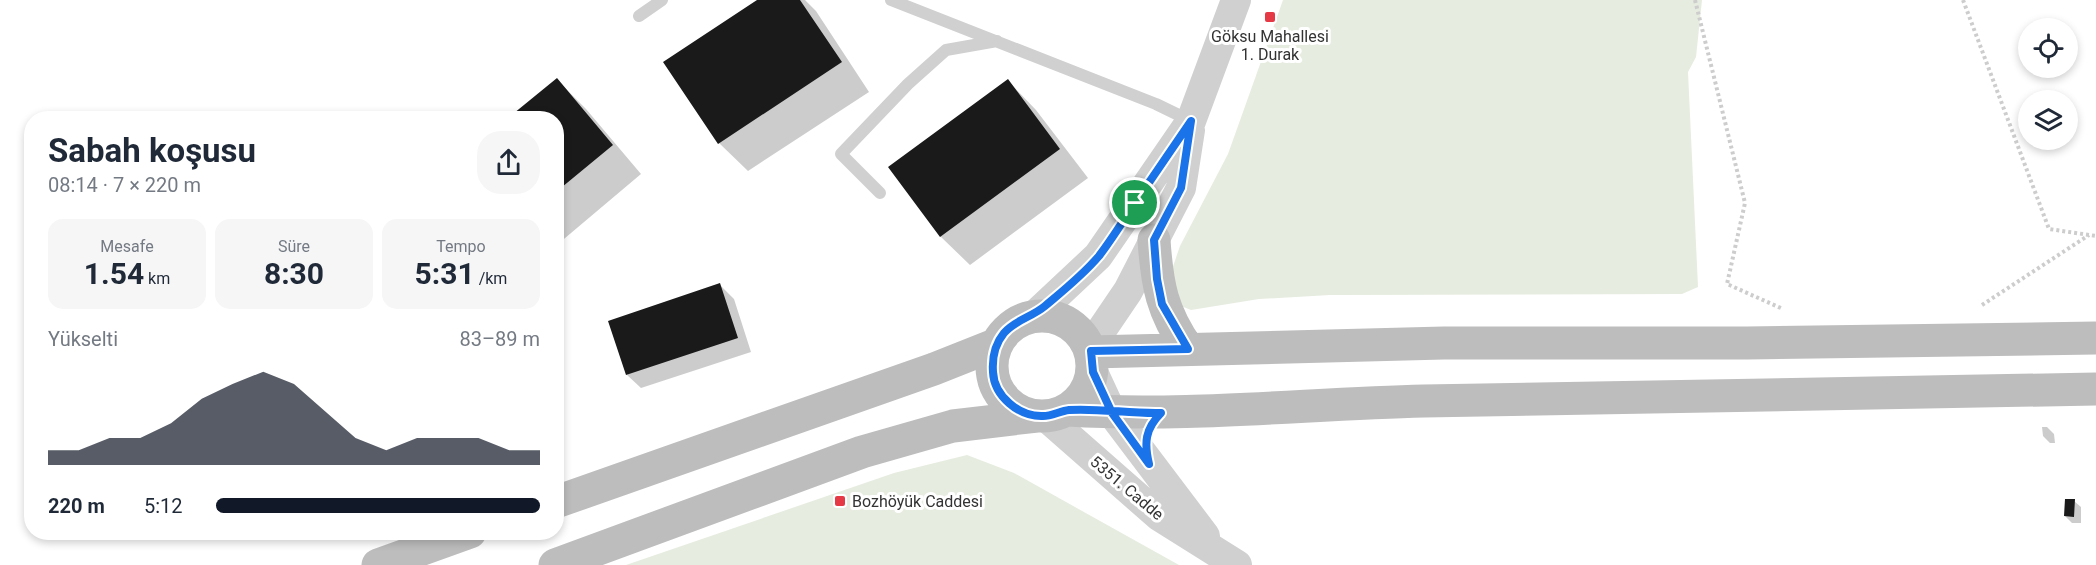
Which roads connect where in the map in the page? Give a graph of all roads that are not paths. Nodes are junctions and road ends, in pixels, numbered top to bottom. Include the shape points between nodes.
1 (662, 0) edge
2 (891, 0) edge
3 (1236, 0) edge
4 (639, 15) dead end
5 (998, 41) junction
6 (1191, 121) junction
7 (880, 193) dead end
8 (1154, 240) junction
9 (1034, 316) junction
10 (2096, 338) edge
11 (997, 344) junction
12 (1188, 349) junction
13 (1091, 357) junction
14 (2096, 389) edge
15 (1112, 413) junction
16 (1161, 413) junction
17 (1050, 414) junction
18 (1149, 464) junction
19 (564, 499) edge
20 (448, 540) edge
21 (1227, 558) edge
22 (378, 565) edge
23 (555, 565) edge

1 - 4 lane
2 - 5 lane
3 - 6 street
5 - 6 lane
5 - 7 lane via 946,50 841,154
6 - 8 street via 1181,188
6 - 9 street via 1098,256
8 - 12 main road via 1162,304
8 - 13 street
9 - 11 main road via 1012,325
9 - 13 main road via 1051,316 1081,332
10 - 12 main road
11 - 17 main road via 992,359 998,390 1021,412
11 - 19 main road
12 - 13 main road
13 - 15 street, 5351. Cadde
13 - 17 main road via 1088,387 1080,400
14 - 16 main road via 1489,399
15 - 16 main road
15 - 17 main road
15 - 18 street, 5351. Cadde
16 - 18 street via 1148,429 1145,448
17 - 21 street, 5351. Cadde via 1159,516
17 - 23 main road via 953,426 862,452
18 - 21 street, 5351. Cadde
20 - 22 main road

